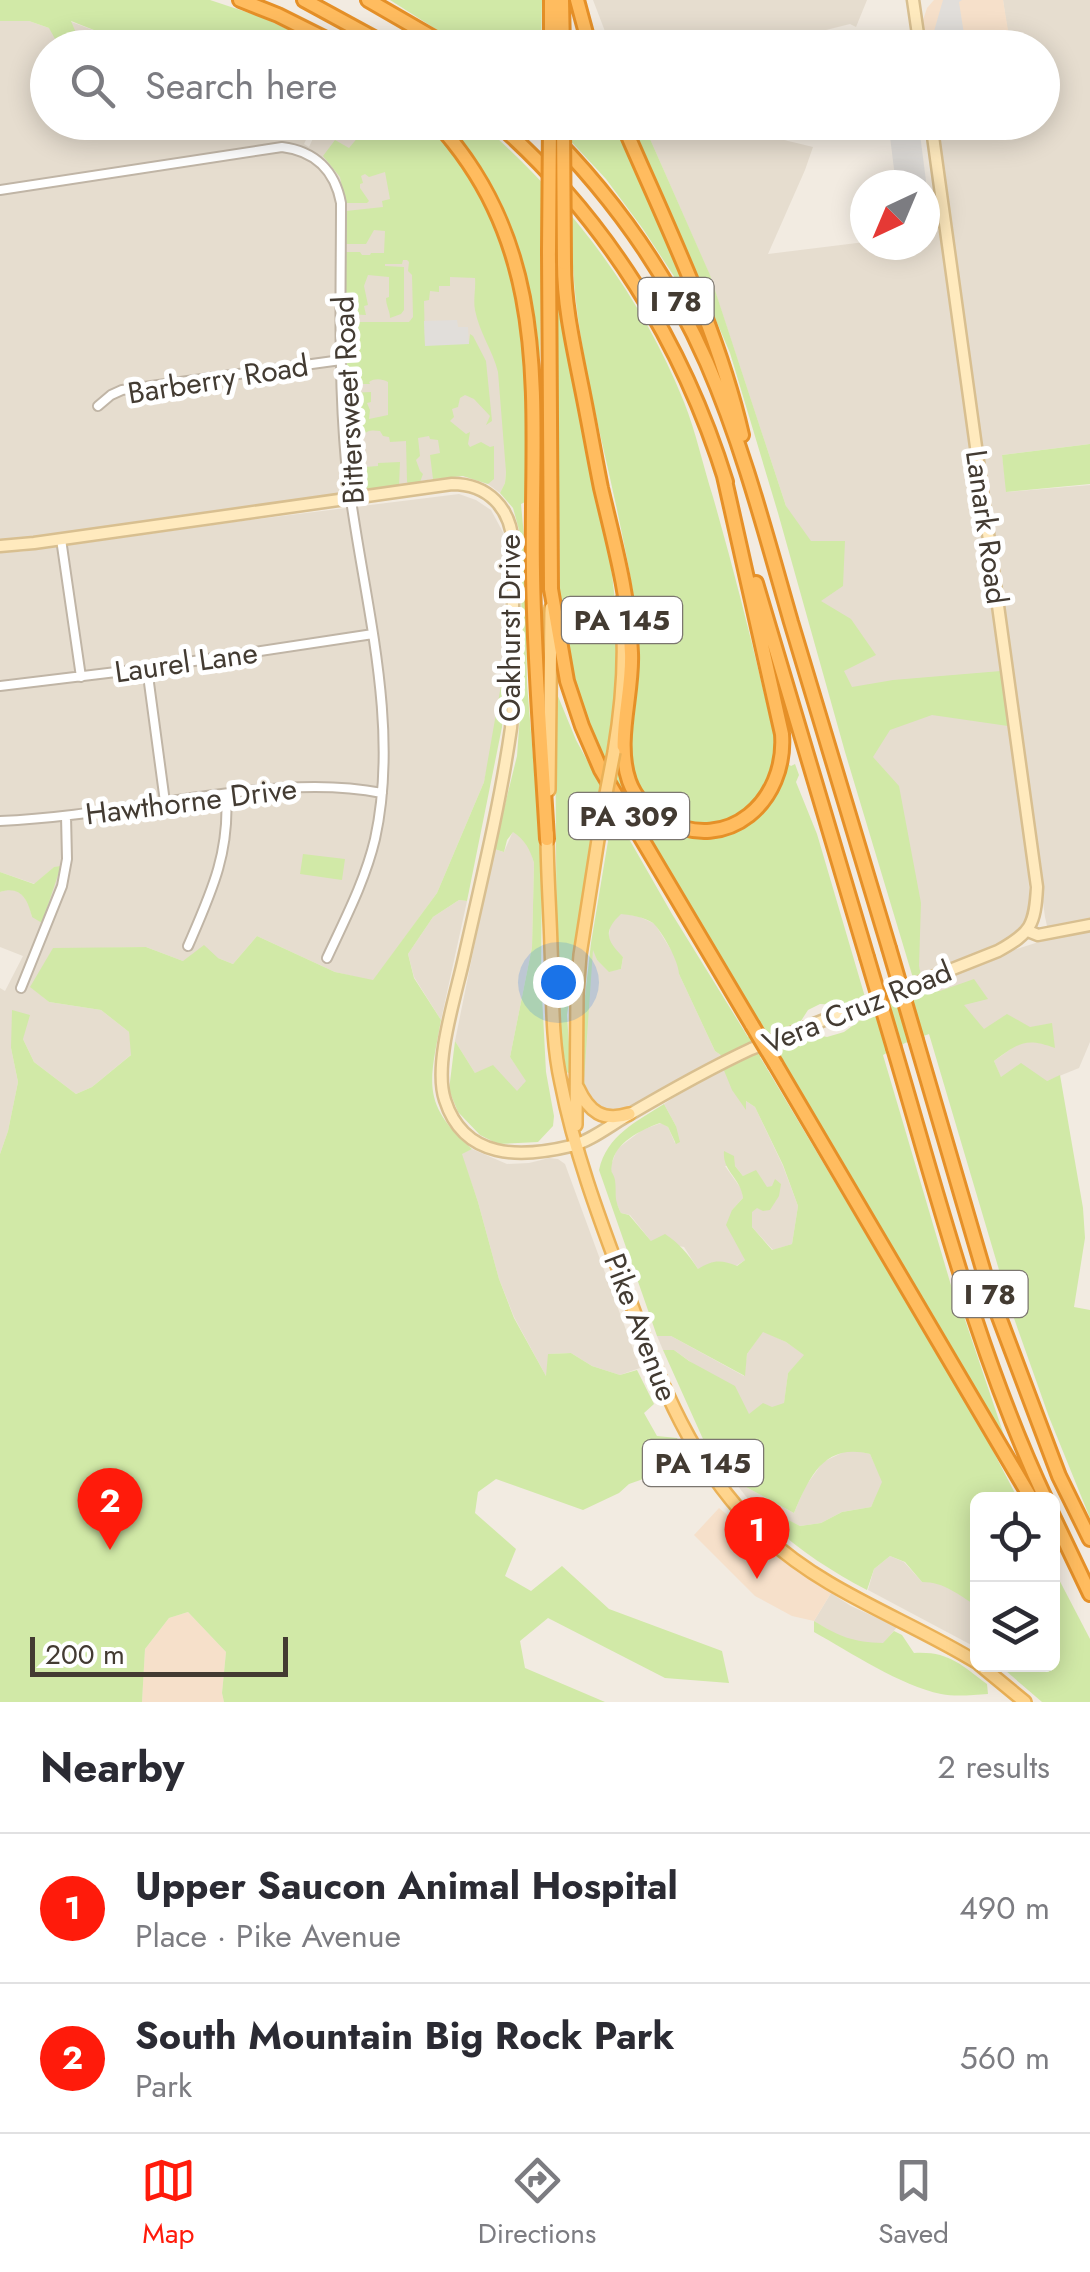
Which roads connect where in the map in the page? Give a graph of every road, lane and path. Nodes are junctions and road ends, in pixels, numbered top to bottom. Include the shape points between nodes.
1 (240, 0) edge
2 (304, 0) edge
3 (368, 0) edge
4 (551, 0) edge
5 (562, 0) edge
6 (578, 0) edge
7 (914, 0) edge
8 (308, 30) edge
9 (359, 30) edge
10 (420, 30) edge
11 (551, 30) edge
12 (563, 30) edge
13 (586, 30) edge
14 (918, 30) edge
15 (450, 140) edge
16 (517, 140) edge
17 (550, 140) edge
18 (555, 140) edge
19 (563, 140) edge
20 (630, 140) edge
21 (933, 140) edge
22 (0, 190) edge
23 (342, 360) junction
24 (98, 406) dead end
25 (724, 476) junction
26 (602, 489) junction
27 (351, 499) junction
28 (758, 511) junction
29 (61, 539) junction
30 (0, 546) edge
31 (551, 589) junction
32 (373, 634) junction
33 (147, 668) junction
34 (81, 677) junction
35 (0, 686) edge
36 (382, 793) junction
37 (226, 794) junction
38 (164, 802) junction
39 (66, 816) junction
40 (0, 821) edge
41 (547, 839) junction
42 (1090, 925) edge
43 (1028, 931) junction
44 (188, 946) dead end
45 (327, 958) dead end
46 (22, 988) dead end
47 (576, 1082) junction
48 (629, 1114) junction
49 (576, 1144) junction
50 (1027, 1492) edge
51 (1042, 1492) edge
52 (1060, 1531) edge
53 (1090, 1539) edge
54 (1060, 1547) edge
55 (1090, 1596) edge
56 (970, 1659) edge
57 (988, 1672) edge
58 (1025, 1702) edge

1 - 8 highway
2 - 9 highway
3 - 10 highway
4 - 11 highway
5 - 12 highway
6 - 13 highway
7 - 14 main road
15 - 41 highway via 498,215 530,332 535,641
16 - 25 highway, I 78 via 579,208 650,306 700,407
17 - 31 highway, PA 309, bridge
18 - 28 highway, I 78 via 629,226 688,322
19 - 26 highway, PA 145, bridge via 568,322
20 - 28 highway via 731,386
21 - 43 main road, Lanark Road via 1037,887
22 - 23 street, Bittersweet Road via 272,148 304,152 323,165 339,192
23 - 24 street, Barberry Road via 122,390
23 - 27 street, Bittersweet Road
25 - 26 highway via 783,746 776,781 763,802 737,823 711,830 658,817 628,777 630,628
25 - 51 highway, I 78, bridge via 978,1331
26 - 47 main road, Pike Avenue / PA 145, bridge via 623,645 614,752 580,955
27 - 29 main road, Oakhurst Drive
27 - 32 street, Bittersweet Road
27 - 49 main road, Oakhurst Drive via 462,484 492,497 510,523 508,754 441,1084 455,1122 484,1146 531,1154
28 - 53 highway, I 78, bridge via 990,1292 1059,1476
29 - 30 main road, Oakhurst Drive
29 - 34 street
31 - 41 main road, PA 145
31 - 50 highway, PA 309, bridge via 567,681 594,755
32 - 33 street, Laurel Lane
32 - 36 street, Bittersweet Road
33 - 34 street, Laurel Lane
33 - 38 street
34 - 35 street, Laurel Lane
36 - 37 street, Hawthorne Drive via 297,786
36 - 45 street, Bittersweet Road via 367,866
37 - 38 street, Hawthorne Drive
37 - 44 street via 220,869
38 - 39 street, Hawthorne Drive
39 - 40 street, Hawthorne Drive
39 - 46 street via 62,886
41 - 49 main road, Pike Avenue / PA 145 via 554,1038
42 - 43 main road, Vera Cruz Road
43 - 48 main road, Vera Cruz Road via 998,951 718,1064
47 - 48 main road via 597,1114
47 - 49 main road, Pike Avenue / PA 145
48 - 49 main road
49 - 56 main road, Pike Avenue / PA 145 via 680,1424 726,1494 806,1569
52 - 55 highway
54 - 55 highway
57 - 58 main road, Pike Avenue / PA 145

